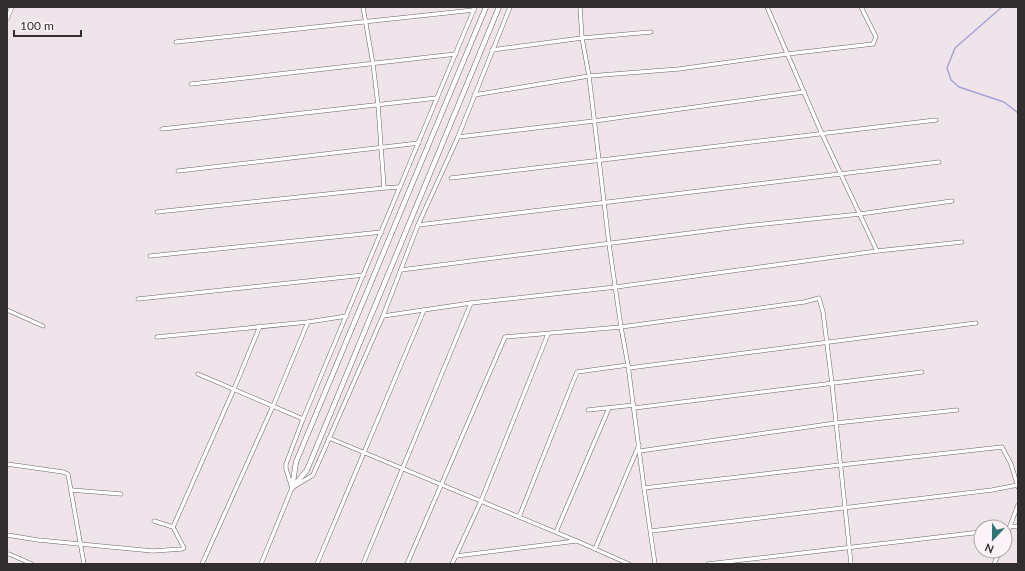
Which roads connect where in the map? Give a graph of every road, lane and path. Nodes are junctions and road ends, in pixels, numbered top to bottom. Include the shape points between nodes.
1 (12, 7) edge
2 (363, 7) edge
3 (486, 7) edge
4 (499, 7) edge
5 (510, 7) edge
6 (580, 7) edge
7 (767, 7) edge
8 (861, 7) edge
9 (475, 9) edge
10 (7, 18) edge
11 (365, 22) junction
12 (651, 32) dead end
13 (582, 38) junction
14 (176, 42) dead end
15 (492, 50) junction
16 (456, 54) junction
17 (787, 54) junction
18 (373, 64) junction
19 (589, 76) junction
20 (191, 84) dead end
21 (804, 92) junction
22 (474, 95) junction
23 (437, 98) junction
24 (378, 105) junction
25 (936, 120) dead end
26 (594, 121) junction
27 (162, 129) dead end
28 (822, 134) junction
29 (458, 137) junction
30 (420, 143) junction
31 (381, 146) junction
32 (599, 160) junction
33 (939, 162) dead end
34 (178, 171) dead end
35 (841, 174) junction
36 (451, 178) dead end
37 (400, 187) junction
38 (384, 188) junction
39 (952, 201) dead end
40 (604, 202) junction
41 (157, 212) dead end
42 (860, 214) junction
43 (418, 225) junction
44 (382, 232) junction
45 (962, 242) dead end
46 (609, 244) junction
47 (877, 251) junction
48 (150, 256) dead end
49 (401, 270) junction
50 (364, 275) junction
51 (616, 287) junction
52 (138, 299) dead end
53 (471, 303) junction
54 (7, 310) edge
55 (424, 310) junction
56 (347, 316) junction
57 (383, 316) junction
58 (308, 322) junction
59 (976, 323) dead end
60 (43, 326) dead end
61 (260, 326) junction
62 (621, 327) junction
63 (548, 334) junction
64 (157, 337) dead end
65 (826, 342) junction
66 (628, 367) junction
67 (922, 372) dead end
68 (198, 374) dead end
69 (832, 384) junction
70 (234, 389) junction
71 (273, 406) junction
72 (634, 407) junction
73 (609, 408) junction
74 (588, 410) dead end
75 (957, 410) dead end
76 (303, 419) junction
77 (836, 423) junction
78 (329, 438) junction
79 (639, 444) junction
80 (640, 450) junction
81 (364, 452) junction
82 (7, 464) edge
83 (840, 465) junction
84 (402, 467) junction
85 (442, 484) junction
86 (1018, 486) edge
87 (292, 488) junction
88 (644, 488) junction
89 (71, 490) junction
90 (121, 494) dead end
91 (480, 501) junction
92 (1018, 505) edge
93 (845, 508) junction
94 (519, 517) junction
95 (1013, 519) edge
96 (154, 521) dead end
97 (173, 526) junction
98 (651, 531) junction
99 (556, 532) junction
100 (973, 533) edge
101 (7, 535) edge
102 (577, 541) junction
103 (81, 543) junction
104 (849, 547) junction
105 (594, 549) junction
106 (10, 554) dead end
107 (456, 556) junction
108 (32, 564) edge
109 (84, 564) edge
110 (202, 564) edge
111 (261, 564) edge
112 (317, 564) edge
113 (363, 564) edge
114 (407, 564) edge
115 (452, 564) edge
116 (629, 564) edge
117 (656, 564) edge
118 (708, 564) edge
119 (851, 564) edge

1 - 10 street
2 - 11 street
3 - 87 street via 296,462
4 - 87 street via 307,470
5 - 15 street
6 - 13 street
7 - 17 street
8 - 17 street via 876,37 873,44
9 - 11 street
9 - 16 street
11 - 14 street
11 - 18 street
12 - 13 street
13 - 15 street
13 - 19 street
15 - 22 street
16 - 18 street
16 - 23 street
17 - 19 street via 679,69
17 - 21 street
18 - 20 street
18 - 24 street
19 - 22 street
19 - 26 street
21 - 26 street
21 - 28 street
22 - 29 street
23 - 24 street
23 - 30 street
24 - 27 street
24 - 31 street
25 - 28 street
26 - 29 street
26 - 32 street
28 - 32 street
28 - 35 street
29 - 43 street
30 - 31 street
30 - 37 street
31 - 34 street
31 - 38 street
32 - 36 street
32 - 40 street
33 - 35 street
35 - 40 street
35 - 42 street
37 - 38 street
37 - 44 street
38 - 41 street
39 - 42 street
40 - 43 street
40 - 46 street
42 - 46 street
42 - 47 street
43 - 49 street
44 - 48 street
44 - 50 street
45 - 47 street
46 - 49 street
46 - 51 street
47 - 51 street
49 - 57 street
50 - 52 street
50 - 56 street
51 - 53 street
51 - 62 street
53 - 55 street
53 - 84 street
54 - 60 street
55 - 57 street
55 - 81 street
56 - 58 street
56 - 76 street
57 - 78 street
58 - 61 street
58 - 71 street
59 - 65 street
61 - 64 street
61 - 70 street
62 - 63 street
62 - 65 street via 820,298
62 - 66 street
63 - 85 street via 505,337
63 - 91 street
65 - 66 street
65 - 69 street
66 - 72 street
66 - 94 street via 577,372
67 - 69 street
68 - 70 street
69 - 72 street
69 - 77 street
70 - 71 street
70 - 97 street
71 - 76 street
71 - 110 street
72 - 73 street
72 - 79 street
73 - 74 street
73 - 99 street
75 - 77 street
76 - 87 street via 286,464
77 - 80 street
77 - 83 street
78 - 81 street
78 - 87 street via 312,475
79 - 80 street
79 - 105 street
80 - 88 street
81 - 84 street
81 - 112 street
82 - 89 street via 68,474
83 - 86 street via 1002,447
83 - 88 street
83 - 93 street
84 - 85 street
84 - 113 street
85 - 91 street
85 - 114 street
86 - 93 street
87 - 111 street
88 - 98 street
89 - 90 street
89 - 103 street
91 - 94 street
91 - 107 street
92 - 95 street
93 - 98 street
93 - 104 street
94 - 99 street
96 - 97 street
97 - 103 street via 183,544 182,549 153,551
98 - 117 street
99 - 102 street
100 - 104 street
101 - 103 street
102 - 105 street
102 - 107 street
103 - 109 street
104 - 118 street
104 - 119 street
105 - 116 street
106 - 108 street
107 - 115 street

